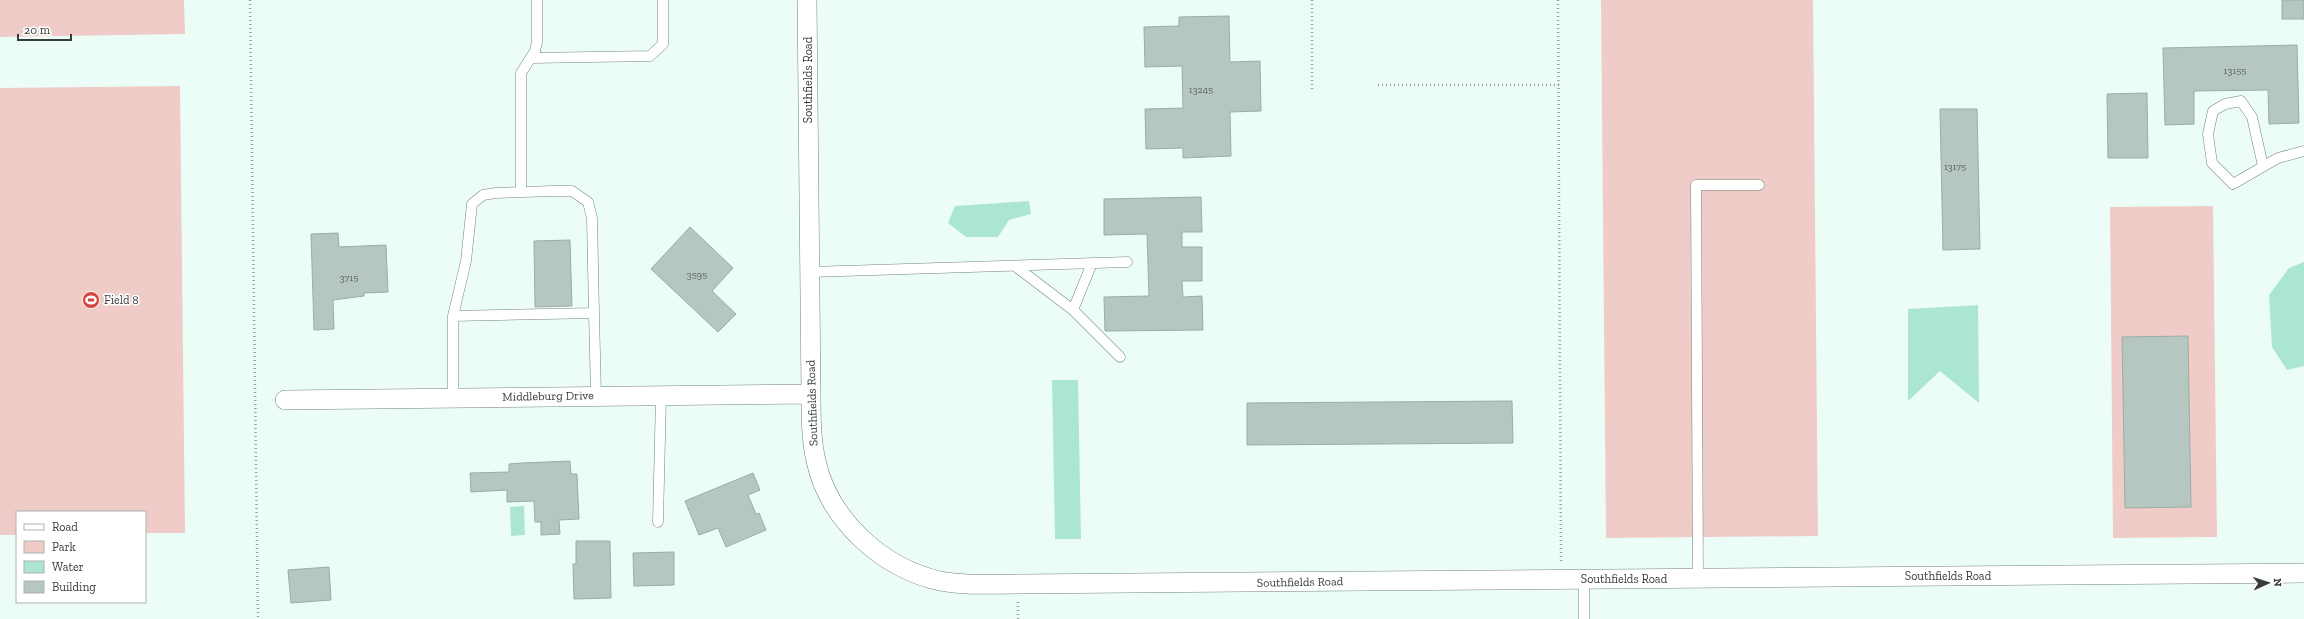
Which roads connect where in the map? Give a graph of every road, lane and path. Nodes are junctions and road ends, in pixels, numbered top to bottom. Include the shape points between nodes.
1 (250, 0) edge
2 (537, 0) edge
3 (663, 0) edge
4 (807, 0) edge
5 (1312, 0) edge
6 (1558, 0) edge
7 (531, 58) junction
8 (1378, 85) dead end
9 (1558, 85) junction
10 (1312, 89) dead end
11 (2304, 152) edge
12 (2263, 166) junction
13 (1759, 185) dead end
14 (521, 192) junction
15 (1127, 262) dead end
16 (1092, 263) junction
17 (1015, 266) junction
18 (810, 272) junction
19 (1073, 310) junction
20 (594, 313) junction
21 (453, 316) junction
22 (1120, 357) dead end
23 (811, 394) junction
24 (596, 396) junction
25 (661, 396) junction
26 (453, 397) junction
27 (285, 400) dead end
28 (658, 522) dead end
29 (2304, 573) edge
30 (1698, 578) junction
31 (1561, 579) junction
32 (1584, 579) junction
33 (258, 619) edge
34 (1584, 619) edge

1 - 33 path
2 - 7 lane via 537,42
3 - 7 lane via 663,44 650,56
4 - 18 street, Southfields Road
5 - 10 path
6 - 9 path
7 - 14 lane via 521,73
8 - 9 path
9 - 31 path
11 - 12 lane via 2278,158
12 - 12 lane via 2252,117 2242,101 2225,104 2213,111 2208,134 2212,163 2233,184
13 - 30 lane via 1696,185
14 - 20 lane via 572,191 588,202 592,218
14 - 21 lane via 482,195 472,204 466,261
15 - 16 lane
16 - 17 lane
16 - 19 lane
17 - 18 lane
17 - 19 lane
18 - 23 street, Southfields Road
19 - 22 lane
20 - 21 lane
20 - 24 lane
21 - 26 lane
23 - 25 street, Middleburg Drive
23 - 31 street, Southfields Road via 812,436 816,462 824,486 836,509 852,530 892,562 916,574 941,581 966,584 1027,584
24 - 25 street, Middleburg Drive
24 - 26 street, Middleburg Drive
25 - 28 lane
26 - 27 street, Middleburg Drive
29 - 30 street, Southfields Road
30 - 32 street, Southfields Road
31 - 32 street, Southfields Road
32 - 34 lane

